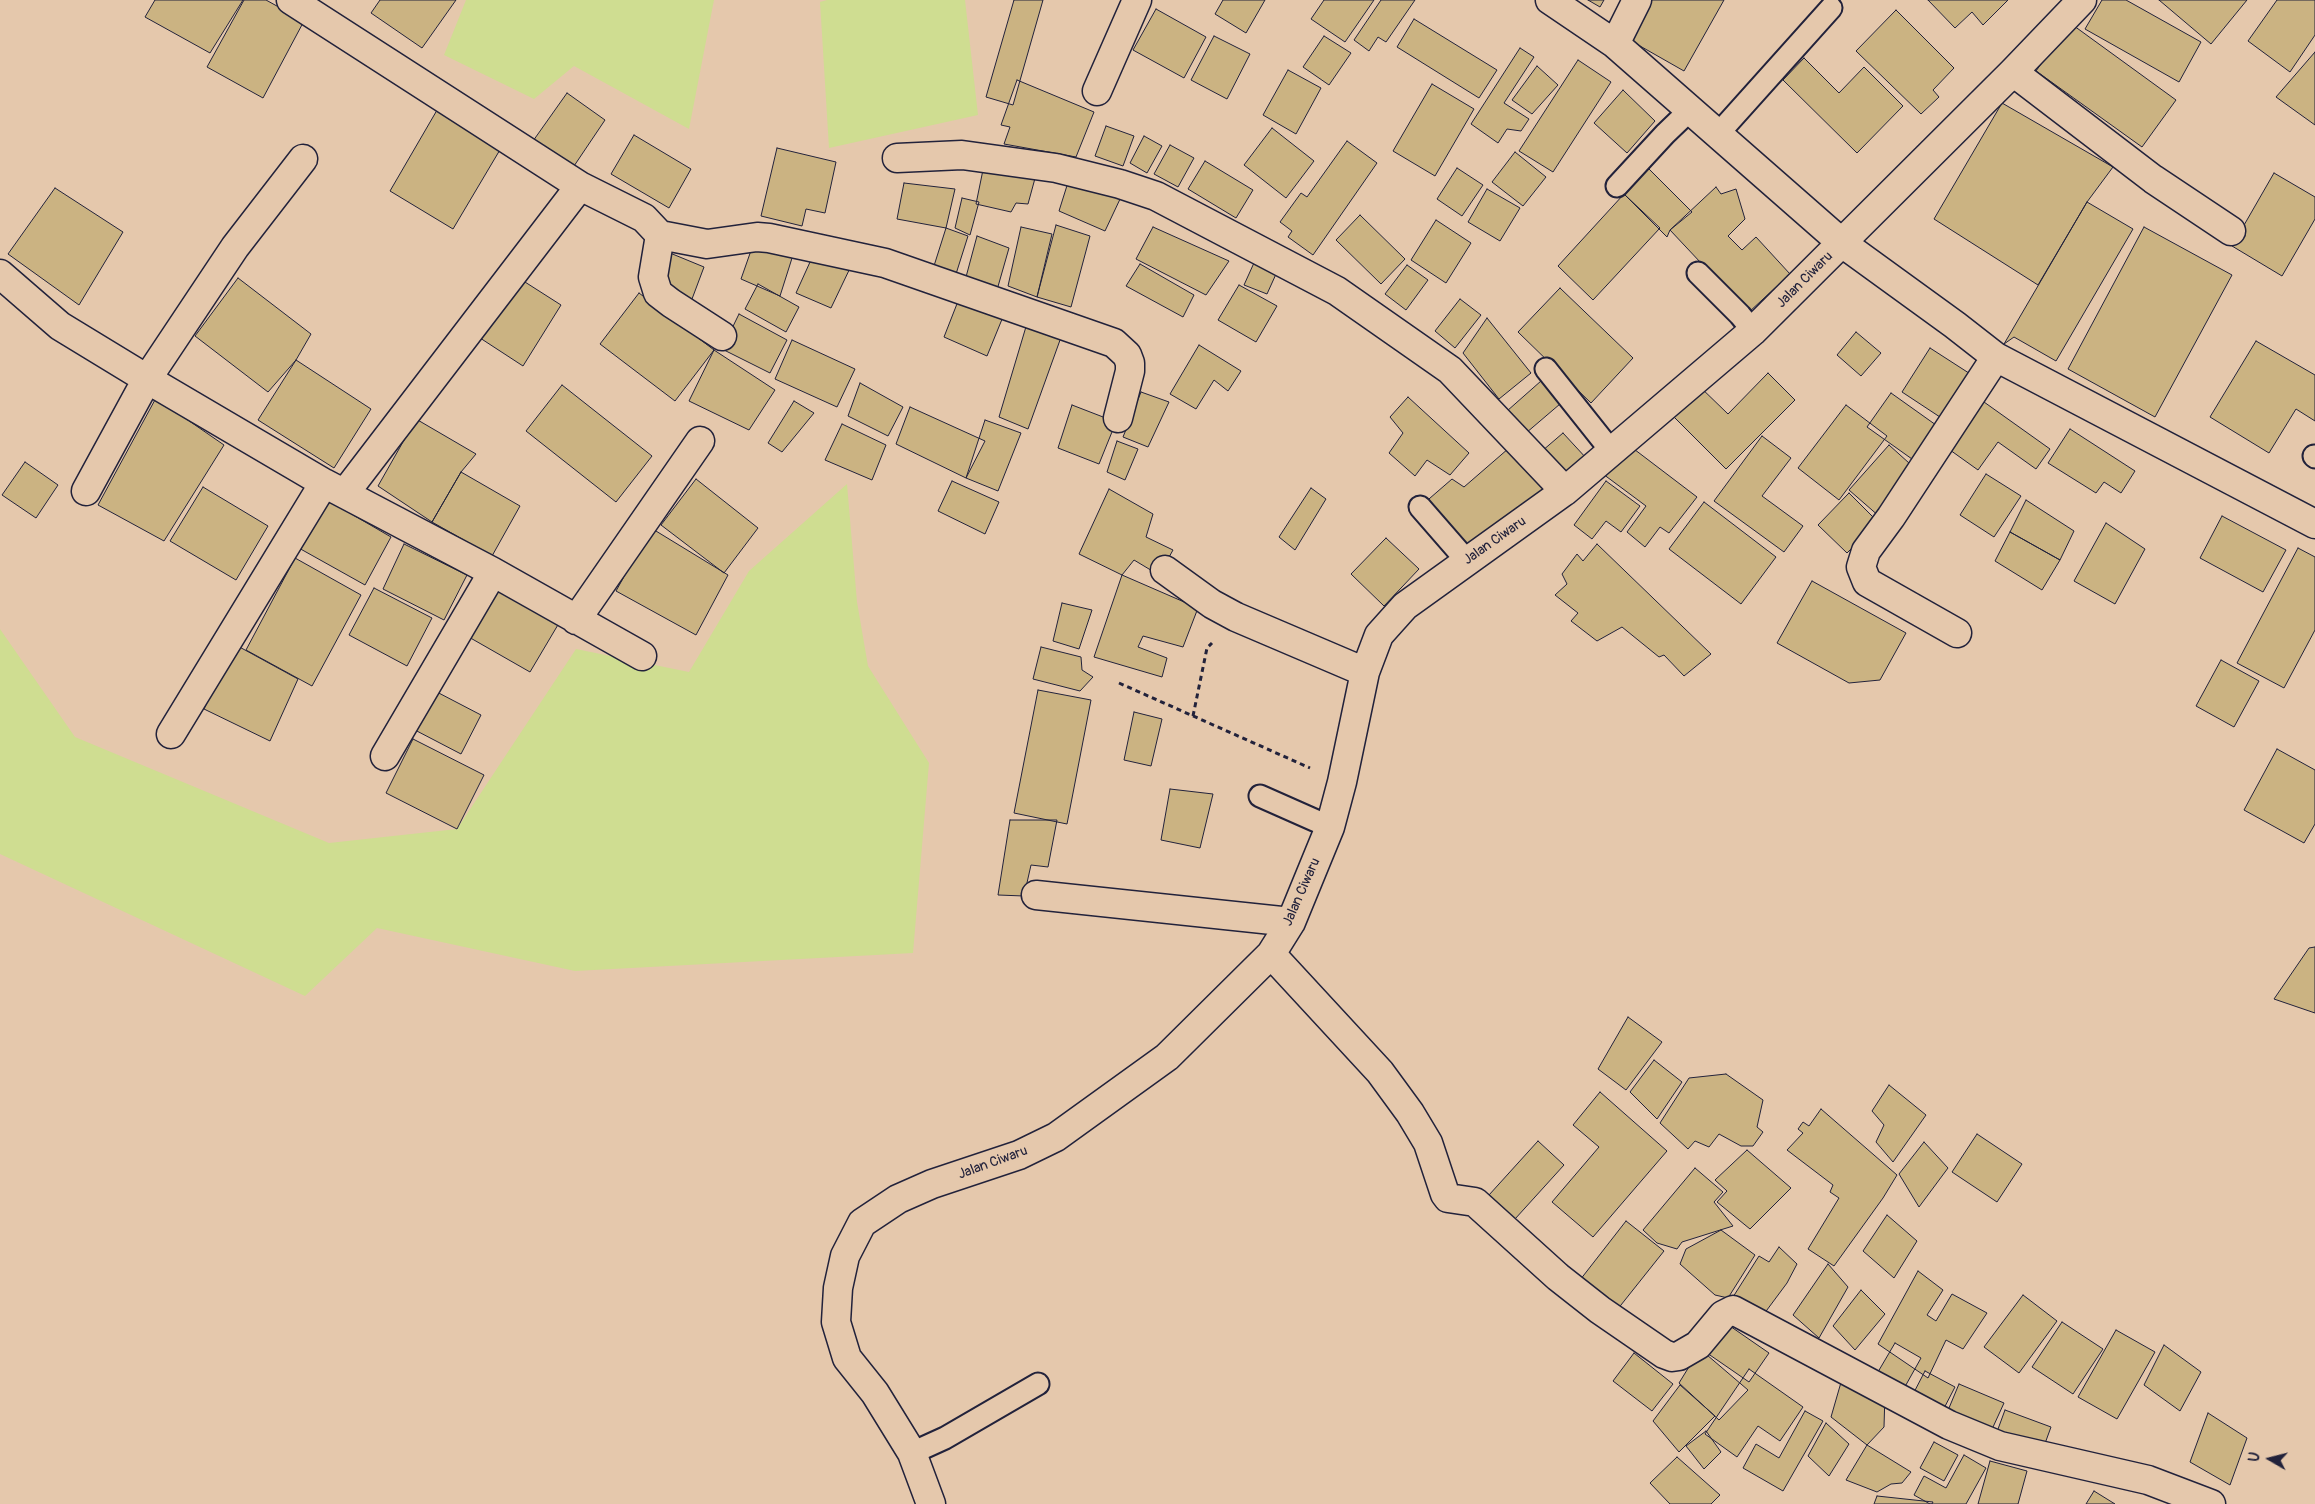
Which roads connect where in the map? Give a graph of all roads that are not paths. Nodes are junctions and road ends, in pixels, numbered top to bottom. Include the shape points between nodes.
1 (291, 0) edge
2 (1138, 0) edge
3 (1550, 0) edge
4 (1637, 0) edge
5 (2069, 4) edge
6 (1831, 8) dead end
7 (1615, 44) junction
8 (2013, 72) junction
9 (1098, 91) dead end
10 (1690, 110) junction
11 (1718, 134) junction
12 (896, 158) dead end
13 (303, 159) dead end
14 (580, 186) junction
15 (1618, 186) dead end
16 (2231, 231) dead end
17 (660, 236) junction
18 (1842, 244) junction
19 (1698, 273) dead end
20 (0, 274) edge
21 (1753, 331) junction
22 (722, 336) dead end
23 (1996, 357) junction
24 (1546, 369) dead end
25 (147, 379) junction
26 (1118, 418) dead end
27 (700, 441) dead end
28 (1612, 452) junction
29 (334, 488) junction
30 (86, 491) dead end
31 (1565, 491) junction
32 (1420, 507) dead end
33 (2315, 524) edge
34 (1467, 561) junction
35 (1165, 570) dead end
36 (492, 572) junction
37 (576, 620) junction
38 (1957, 633) dead end
39 (642, 656) dead end
40 (1365, 672) junction
41 (171, 734) dead end
42 (385, 756) dead end
43 (1260, 796) dead end
44 (1330, 827) junction
45 (1036, 895) dead end
46 (1291, 922) junction
47 (1271, 954) junction
48 (1038, 1384) dead end
49 (912, 1453) junction
50 (932, 1504) edge
51 (2211, 1504) edge

1 - 14 street
2 - 9 street
3 - 7 street
4 - 7 street
5 - 8 street, Jalan Ciwaru
6 - 11 lane
7 - 10 street
8 - 16 street via 2153,179
8 - 18 street, Jalan Ciwaru
10 - 11 street
10 - 15 lane
11 - 18 street
12 - 31 street via 962,155 1056,168 1156,196 1337,291 1450,370
13 - 25 street via 235,247
14 - 17 street via 644,218
14 - 29 street
17 - 22 street via 653,277 658,293
17 - 26 street via 707,244 769,238 885,262 1114,343 1127,355 1130,363
18 - 21 street, Jalan Ciwaru
18 - 23 street
19 - 21 lane
20 - 25 street via 60,326
21 - 28 street, Jalan Ciwaru
23 - 33 street
23 - 38 street via 1866,551 1860,567 1867,582
24 - 28 lane
25 - 29 street
25 - 30 street
27 - 37 street
28 - 31 street, Jalan Ciwaru
29 - 36 street
29 - 41 street
31 - 34 street, Jalan Ciwaru
32 - 34 lane
34 - 40 street, Jalan Ciwaru via 1405,606 1379,635
35 - 40 street via 1212,604
36 - 37 street
36 - 42 street
37 - 39 street
40 - 44 street, Jalan Ciwaru
43 - 44 lane
44 - 46 street, Jalan Ciwaru
45 - 46 street
46 - 47 street, Jalan Ciwaru
47 - 49 street, Jalan Ciwaru via 1167,1057 1056,1137 1019,1155 898,1199 862,1223 845,1256 838,1288 836,1322 847,1358 875,1393
47 - 51 street via 1380,1072 1410,1113 1428,1143 1444,1194 1448,1198 1475,1202 1558,1277 1664,1354 1679,1356 1698,1345 1723,1315 1733,1310 1949,1425 2000,1446 2148,1480
48 - 49 lane via 945,1438
49 - 50 street, Jalan Ciwaru

